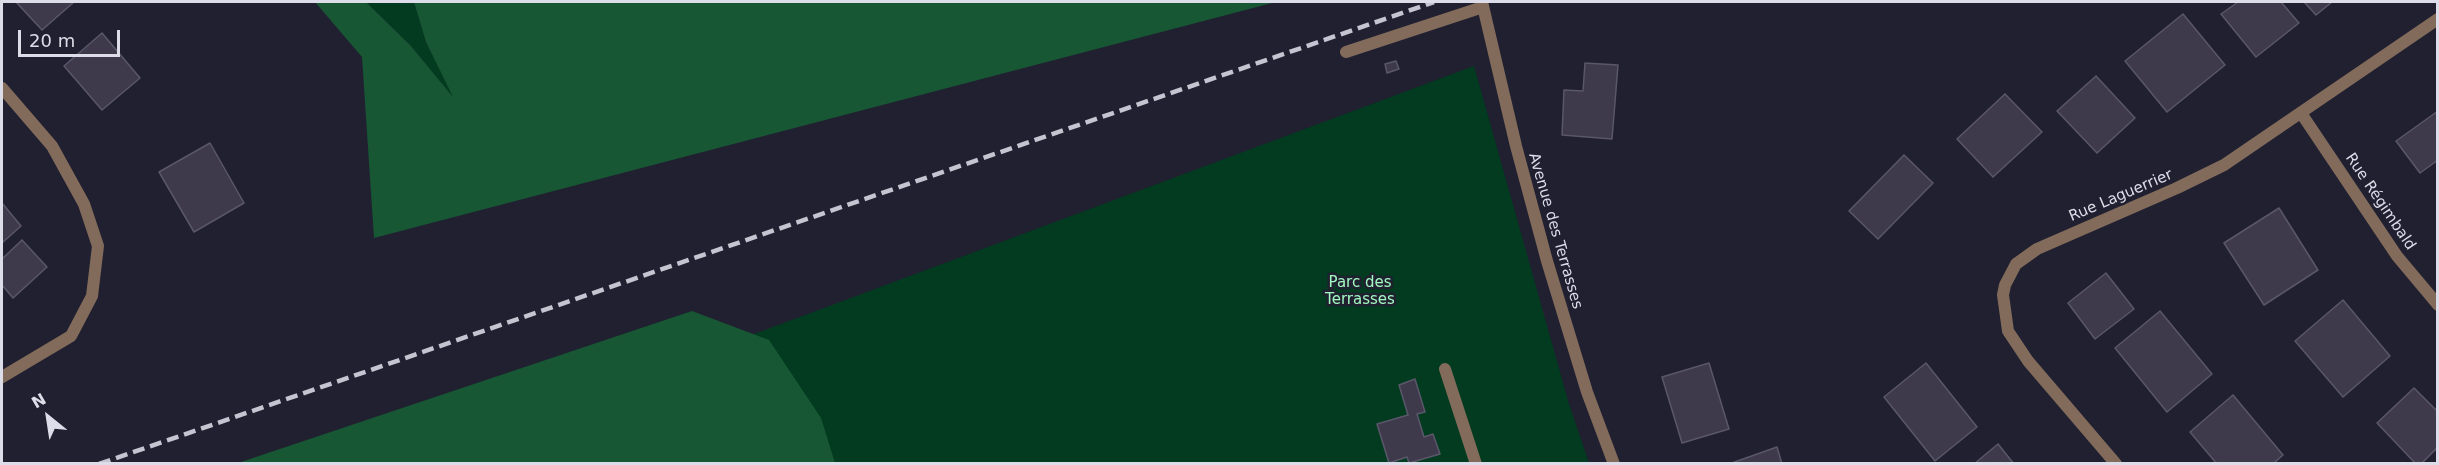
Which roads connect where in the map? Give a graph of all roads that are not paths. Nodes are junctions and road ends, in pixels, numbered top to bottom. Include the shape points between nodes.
1 (1482, 4) edge
2 (2438, 19) edge
3 (1346, 52) dead end
4 (2, 88) edge
5 (2301, 113) junction
6 (2438, 305) edge
7 (1445, 369) dead end
8 (2, 377) edge
9 (1476, 464) edge
10 (1614, 464) edge
11 (2116, 464) edge

1 - 3 street
1 - 10 street, Avenue des Terrasses via 1547,261 1587,392
2 - 5 street, Rue Laguerrier
4 - 8 street via 52,146 84,204 98,246 92,296 71,336
5 - 6 street, Rue Régimbald via 2397,256
5 - 11 street, Rue Laguerrier via 2202,176 2037,249 2021,259 2011,273 2005,285 2003,306 2011,337
7 - 9 street

